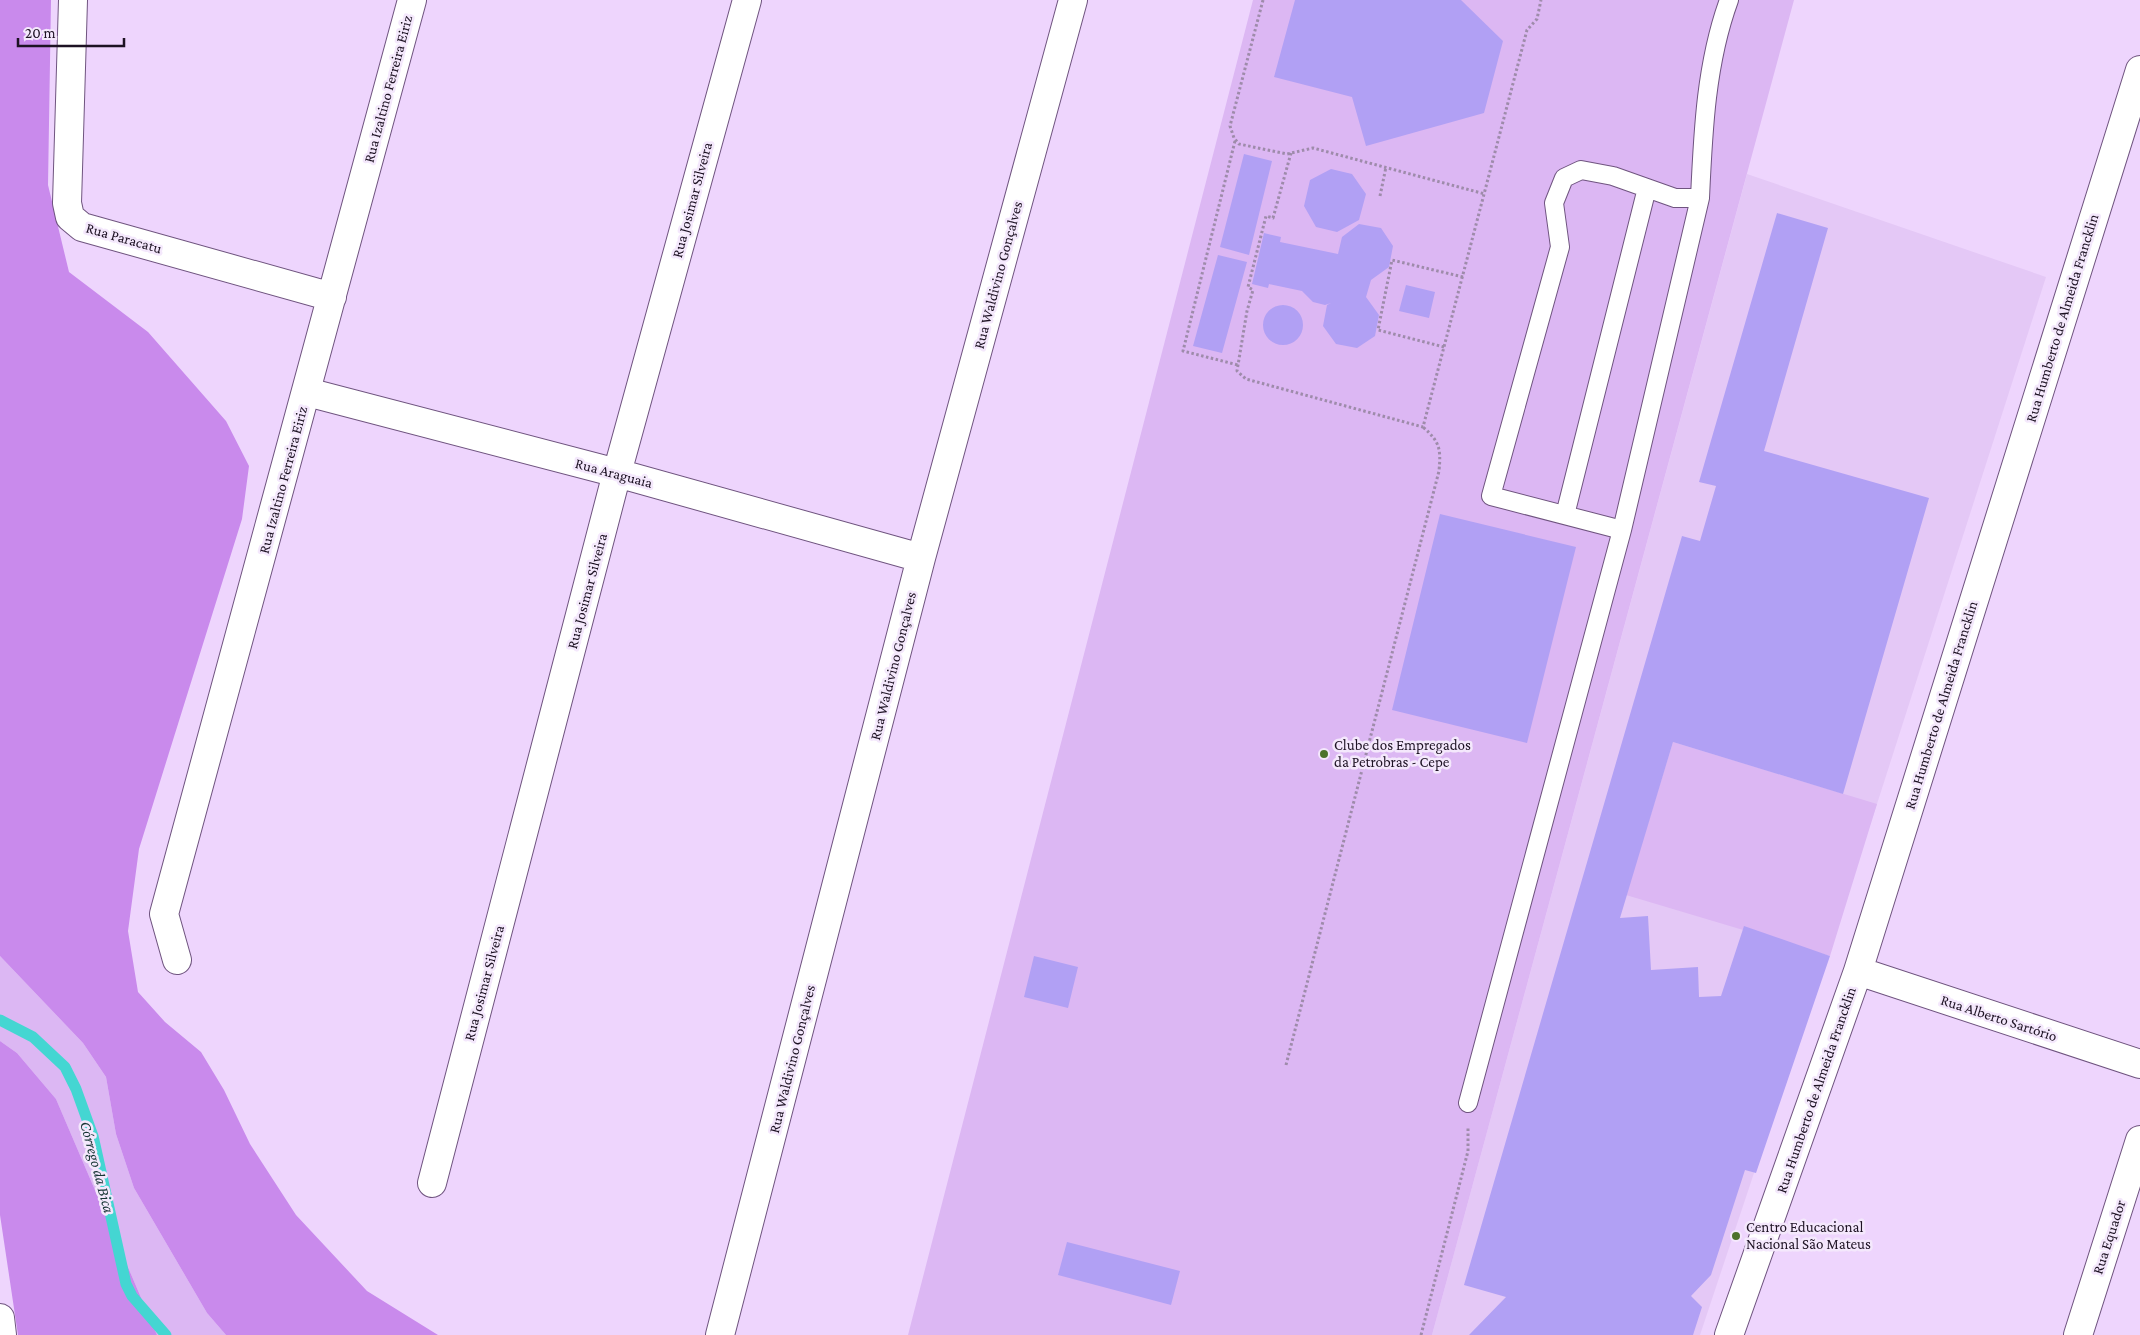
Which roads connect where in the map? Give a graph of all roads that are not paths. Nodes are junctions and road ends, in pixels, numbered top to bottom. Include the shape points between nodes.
1 (73, 0) edge
2 (412, 0) edge
3 (746, 0) edge
4 (1073, 0) edge
5 (1729, 0) edge
6 (2140, 70) edge
7 (1647, 188) junction
8 (1700, 198) junction
9 (332, 296) junction
10 (307, 392) junction
11 (618, 473) junction
12 (1565, 515) junction
13 (1622, 530) junction
14 (921, 558) junction
15 (177, 960) dead end
16 (1858, 971) junction
17 (2140, 1064) edge
18 (1468, 1103) road end
19 (2140, 1140) edge
20 (432, 1183) dead end
21 (0, 1318) edge
22 (2, 1335) edge
23 (720, 1335) edge
24 (1729, 1335) edge
25 (2078, 1335) edge

1 - 9 street, Rua Paracatu via 67,203 70,217 82,228
2 - 9 street, Rua Izaltino Ferreira Eiriz
3 - 11 street, Rua Josimar Silveira
4 - 14 street, Rua Waldivino Gonçalves
5 - 8 lane via 1705,101
6 - 16 street, Rua Humberto de Almeida Francklin
7 - 8 lane via 1675,198
7 - 12 lane
7 - 12 lane via 1613,176 1581,170 1564,178 1554,203 1560,247 1491,496
8 - 13 lane
9 - 10 street, Rua Izaltino Ferreira Eiriz
10 - 11 street, Rua Araguaia
10 - 15 street, Rua Izaltino Ferreira Eiriz via 164,914
11 - 14 street, Rua Araguaia
11 - 20 street, Rua Josimar Silveira
12 - 13 lane
13 - 18 lane
14 - 23 street, Rua Waldivino Gonçalves
16 - 17 street, Rua Alberto Sartório
16 - 24 street, Rua Humberto de Almeida Francklin
19 - 25 street, Rua Equador
21 - 22 street

